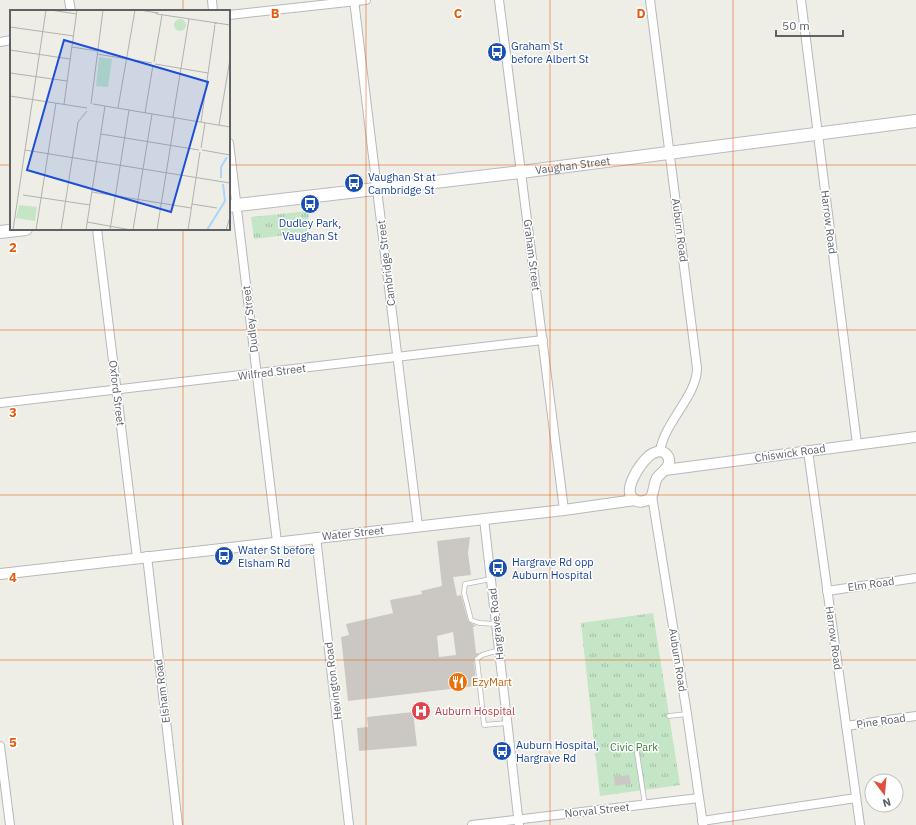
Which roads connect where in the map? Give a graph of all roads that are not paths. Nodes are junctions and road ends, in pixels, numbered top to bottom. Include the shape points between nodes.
1 (69, 0) edge
2 (212, 0) edge
3 (366, 0) edge
4 (499, 0) edge
5 (650, 0) edge
6 (801, 0) edge
7 (354, 1) edge
8 (71, 10) edge
9 (213, 10) edge
10 (230, 15) edge
11 (10, 40) edge
12 (0, 42) edge
13 (916, 121) edge
14 (818, 135) junction
15 (670, 153) junction
16 (230, 159) edge
17 (521, 172) junction
18 (376, 189) junction
19 (233, 206) edge
20 (17, 230) edge
21 (97, 230) edge
22 (0, 232) edge
23 (543, 340) junction
24 (397, 358) junction
25 (257, 374) junction
26 (116, 391) junction
27 (0, 403) edge
28 (916, 437) edge
29 (858, 444) junction
30 (660, 451) junction
31 (808, 451) junction
32 (665, 470) junction
33 (652, 496) junction
34 (635, 500) junction
35 (564, 510) junction
36 (484, 519) junction
37 (418, 526) junction
38 (316, 537) junction
39 (277, 542) junction
40 (147, 556) junction
41 (137, 558) junction
42 (0, 574) edge
43 (916, 578) edge
44 (491, 579) junction
45 (827, 591) junction
46 (496, 624) junction
47 (499, 650) junction
48 (687, 714) junction
49 (669, 716) dead end
50 (916, 716) edge
51 (507, 723) junction
52 (846, 726) junction
53 (0, 746) edge
54 (637, 753) dead end
55 (699, 798) junction
56 (856, 798) junction
57 (645, 805) junction
58 (518, 822) edge
59 (702, 823) edge
60 (10, 825) edge
61 (178, 825) edge
62 (349, 825) edge
63 (472, 825) edge
64 (860, 825) edge

1 - 8 street
2 - 9 street
3 - 7 street
4 - 17 street, Graham Street
5 - 15 street, Auburn Road
6 - 14 street, Harrow Road
7 - 10 street
7 - 18 street, Cambridge Street
11 - 12 street
13 - 14 main road, Vaughan Street
14 - 15 main road, Vaughan Street
14 - 29 street, Harrow Road
15 - 17 main road, Vaughan Street
15 - 30 street, Auburn Road via 697,374 691,390 662,440
16 - 19 street, Dudley Street
17 - 18 main road, Vaughan Street
17 - 23 street, Graham Street
18 - 19 main road, Vaughan Street
18 - 24 street, Cambridge Street
19 - 25 street, Dudley Street
20 - 22 main road
21 - 26 street, Oxford Street
23 - 24 street, Wilfred Street
23 - 35 street, Graham Street
24 - 25 street, Wilfred Street
24 - 37 street, Cambridge Street
25 - 26 street, Wilfred Street
25 - 39 street, Dudley Street
26 - 27 street, Wilfred Street
26 - 41 street, Oxford Street
28 - 29 street, Chiswick Road
29 - 31 street, Chiswick Road
30 - 32 street via 666,454 669,460
30 - 34 street via 646,458 632,480 629,489
31 - 32 street, Chiswick Road
31 - 45 street, Harrow Road
32 - 33 street via 655,481
33 - 34 street, Water Street via 646,501
33 - 48 street, Auburn Road
34 - 35 street, Water Street
35 - 36 street, Water Street
36 - 37 street, Water Street
36 - 44 street, Hargrave Road
37 - 38 street, Water Street
38 - 39 street, Water Street
38 - 62 street, Hevington Road
39 - 40 street, Water Street
40 - 41 street, Water Street
40 - 61 street, Elsham Road
41 - 42 street, Water Street
43 - 45 street, Elm Road
44 - 46 street, Hargrave Road
44 - 46 lane via 465,584 464,593 471,620
45 - 52 street, Harrow Road
46 - 47 street, Hargrave Road
47 - 51 street, Hargrave Road
47 - 51 lane via 477,659 484,725
48 - 49 lane
48 - 55 street, Auburn Road
50 - 52 street, Pine Road
51 - 58 street, Hargrave Road
52 - 56 street, Harrow Road
53 - 60 street
54 - 57 lane
55 - 57 street, Norval Street
55 - 59 street, Auburn Road
56 - 59 street
56 - 64 street, Harrow Road
57 - 58 street, Norval Street
58 - 63 street, Norval Street

